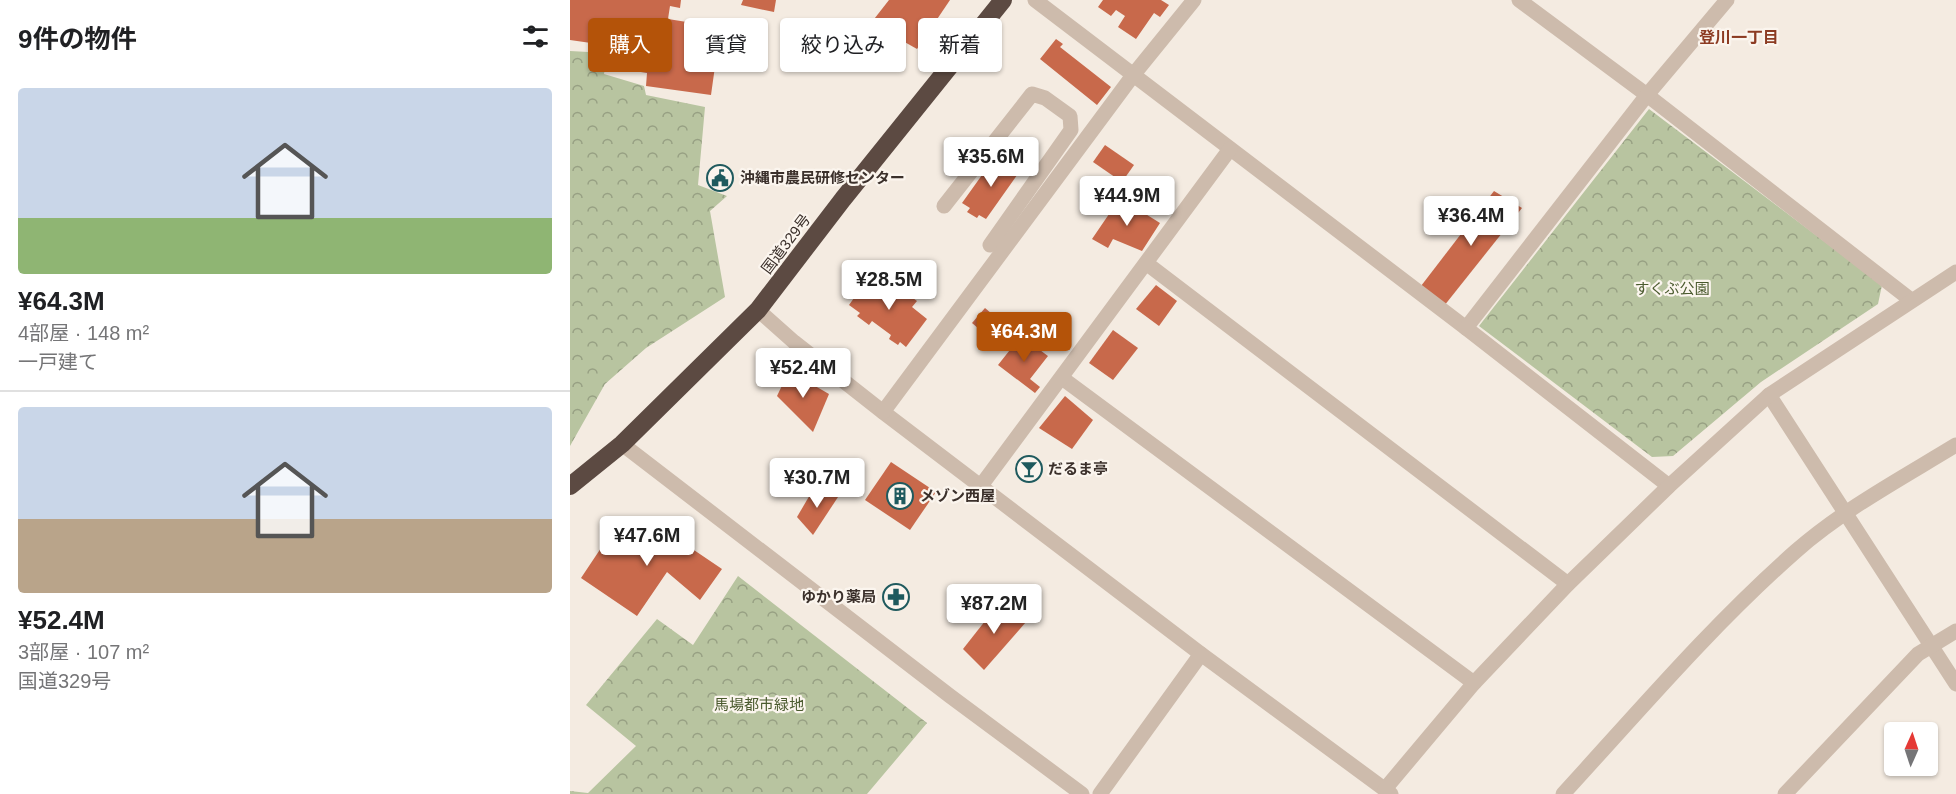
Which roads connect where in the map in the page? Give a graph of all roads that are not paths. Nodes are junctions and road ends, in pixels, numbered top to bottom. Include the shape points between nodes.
1 (1004, 0) edge
2 (1035, 0) edge
3 (1194, 0) edge
4 (1519, 0) edge
5 (1727, 0) edge
6 (1134, 74) junction
7 (1647, 95) junction
8 (1230, 148) junction
9 (944, 206) dead end
10 (990, 245) dead end
11 (1146, 263) junction
12 (1956, 272) edge
13 (1911, 300) junction
14 (758, 310) junction
15 (1466, 328) junction
16 (1062, 378) junction
17 (1769, 395) junction
18 (883, 412) junction
19 (622, 444) junction
20 (1956, 446) edge
21 (570, 486) edge
22 (1669, 486) junction
23 (980, 487) junction
24 (1845, 513) junction
25 (1568, 584) junction
26 (1956, 631) edge
27 (1931, 646) junction
28 (1201, 654) junction
29 (1474, 683) junction
30 (1956, 684) edge
31 (1388, 792) edge
32 (1082, 794) edge
33 (1100, 794) edge
34 (1563, 794) edge
35 (1785, 794) edge

1 - 14 highway, 国道329号
2 - 6 street
3 - 6 street
4 - 7 street
5 - 7 street
6 - 8 street
6 - 18 street
7 - 13 street
7 - 15 street
8 - 11 street
8 - 15 street
9 - 10 street via 1032,94 1045,98 1070,116 1071,130
11 - 16 street
11 - 25 street
12 - 13 street
13 - 17 street
14 - 18 street
14 - 19 highway, 国道329号
15 - 22 street
16 - 23 street
16 - 29 street
17 - 22 street
17 - 24 street
18 - 23 street
19 - 21 highway, 国道329号
19 - 32 street
20 - 24 street
22 - 25 street
23 - 28 street
24 - 27 street
24 - 34 street via 1797,550 1736,609
25 - 29 street
26 - 27 street
27 - 30 street
27 - 35 street via 1918,654
28 - 31 street
28 - 33 street
29 - 31 street

